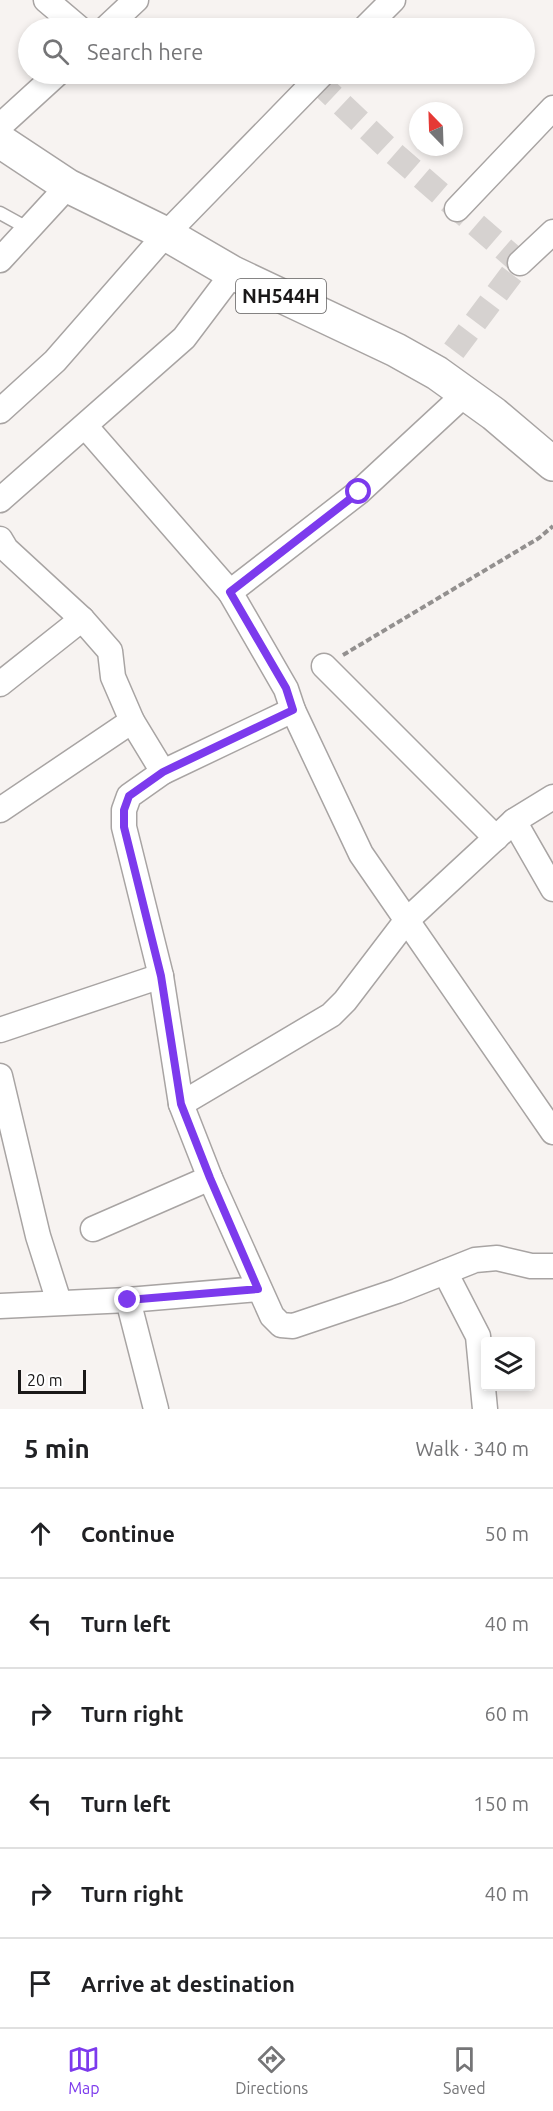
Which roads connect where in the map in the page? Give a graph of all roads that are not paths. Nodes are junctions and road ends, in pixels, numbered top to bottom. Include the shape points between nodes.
1 (46, 0) edge
2 (136, 0) edge
3 (393, 0) edge
4 (68, 18) edge
5 (117, 18) edge
6 (375, 18) edge
7 (46, 84) edge
8 (312, 84) edge
9 (553, 108) edge
10 (0, 126) edge
11 (0, 141) edge
12 (68, 186) junction
13 (457, 209) dead end
14 (0, 213) edge
15 (29, 229) junction
16 (166, 234) junction
17 (552, 236) edge
18 (0, 260) edge
19 (520, 263) dead end
20 (233, 273) junction
21 (466, 393) junction
22 (0, 411) edge
23 (86, 427) junction
24 (553, 464) edge
25 (0, 500) edge
26 (2, 547) edge
27 (230, 592) junction
28 (82, 619) junction
29 (324, 666) road end
30 (0, 684) edge
31 (293, 710) junction
32 (132, 722) junction
33 (163, 772) junction
34 (553, 797) edge
35 (0, 810) edge
36 (514, 821) junction
37 (496, 838) junction
38 (553, 889) edge
39 (406, 921) junction
40 (161, 976) junction
41 (0, 1030) edge
42 (0, 1076) edge
43 (546, 1102) edge
44 (181, 1104) junction
45 (553, 1132) edge
46 (210, 1178) junction
47 (93, 1229) dead end
48 (553, 1266) edge
49 (445, 1272) junction
50 (258, 1289) junction
51 (128, 1300) junction
52 (59, 1302) junction
53 (0, 1306) edge
54 (156, 1409) edge
55 (485, 1409) edge

1 - 4 street
2 - 5 street
3 - 6 street
7 - 10 street
8 - 16 street
9 - 13 street
11 - 12 highway, NH544H
12 - 15 street
12 - 16 highway, NH544H
14 - 15 lane
15 - 18 street
16 - 20 highway, NH544H
16 - 22 street via 55,361
17 - 19 street
20 - 21 highway, NH544H via 396,350
20 - 23 street via 184,338
21 - 24 highway, NH544H
21 - 27 street via 359,492
23 - 25 street
23 - 27 street
26 - 28 street
27 - 31 street via 286,688
28 - 30 street
28 - 32 street via 110,651 113,677
29 - 37 street
31 - 33 street
31 - 39 street via 361,854
32 - 33 street
32 - 35 street
33 - 40 street via 129,796 124,810 124,827
34 - 36 street
36 - 37 street
36 - 38 street
37 - 39 street
39 - 43 street
39 - 44 street via 331,1015
40 - 41 street
40 - 44 street
42 - 52 street via 38,1236
43 - 45 street
44 - 46 street
46 - 47 street
46 - 50 street
48 - 49 street via 531,1266 497,1258 475,1260
49 - 50 street via 292,1326 281,1325 272,1316
49 - 55 street via 478,1336
50 - 51 street
51 - 52 street
51 - 54 street
52 - 53 street

